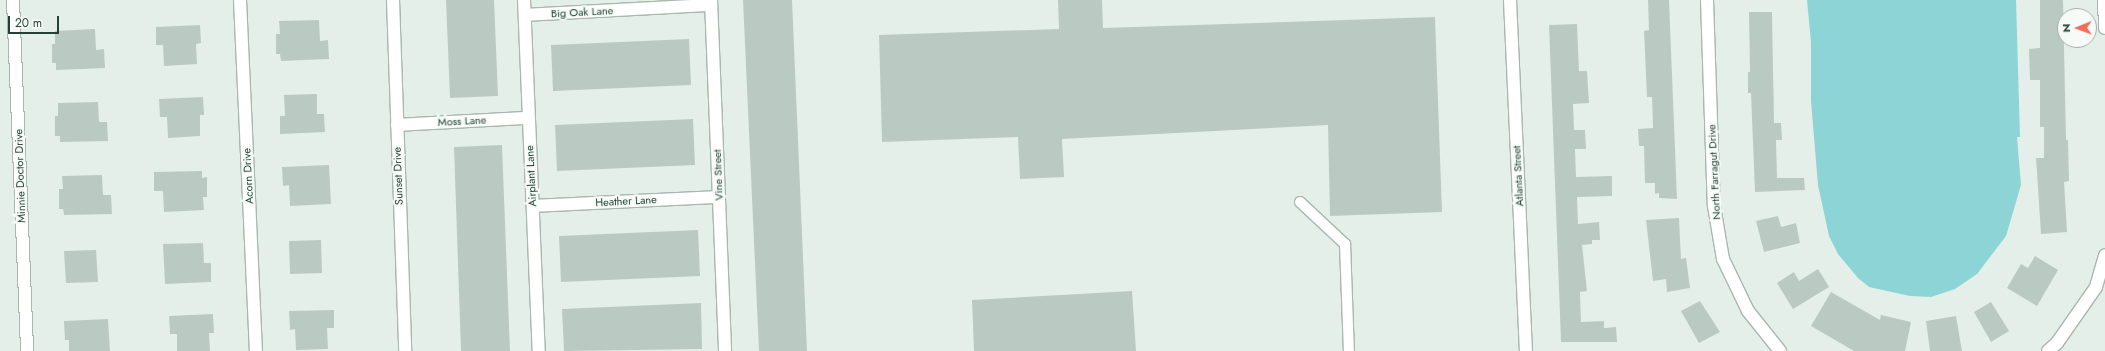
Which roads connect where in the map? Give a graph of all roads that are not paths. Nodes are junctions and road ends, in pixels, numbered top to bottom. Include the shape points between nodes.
1 (13, 0) edge
2 (240, 0) edge
3 (394, 0) edge
4 (524, 0) edge
5 (1510, 0) edge
6 (1707, 0) edge
7 (2104, 0) edge
8 (711, 2) edge
9 (525, 15) junction
10 (2105, 28) edge
11 (528, 118) junction
12 (396, 125) junction
13 (719, 197) junction
14 (1300, 202) dead end
15 (533, 206) junction
16 (2105, 255) edge
17 (27, 351) edge
18 (256, 351) edge
19 (405, 351) edge
20 (540, 351) edge
21 (725, 351) edge
22 (1348, 351) edge
23 (1526, 351) edge
24 (1780, 351) edge
25 (2048, 351) edge

1 - 17 street, Minnie Doctor Drive
2 - 18 street, Acorn Drive
3 - 12 street, Sunset Drive
4 - 9 street, Airplant Lane
5 - 23 street, Atlanta Street
6 - 24 street, North Farragut Drive via 1714,206 1723,258 1748,312
7 - 10 street
8 - 9 street, Big Oak Lane
8 - 13 street, Vine Street
9 - 11 street, Airplant Lane
11 - 12 street, Moss Lane
11 - 15 street, Airplant Lane
12 - 19 street, Sunset Drive
13 - 15 street, Heather Lane
13 - 21 street, Vine Street
14 - 22 lane via 1345,244
15 - 20 street, Airplant Lane
16 - 25 street via 2096,286 2057,343

